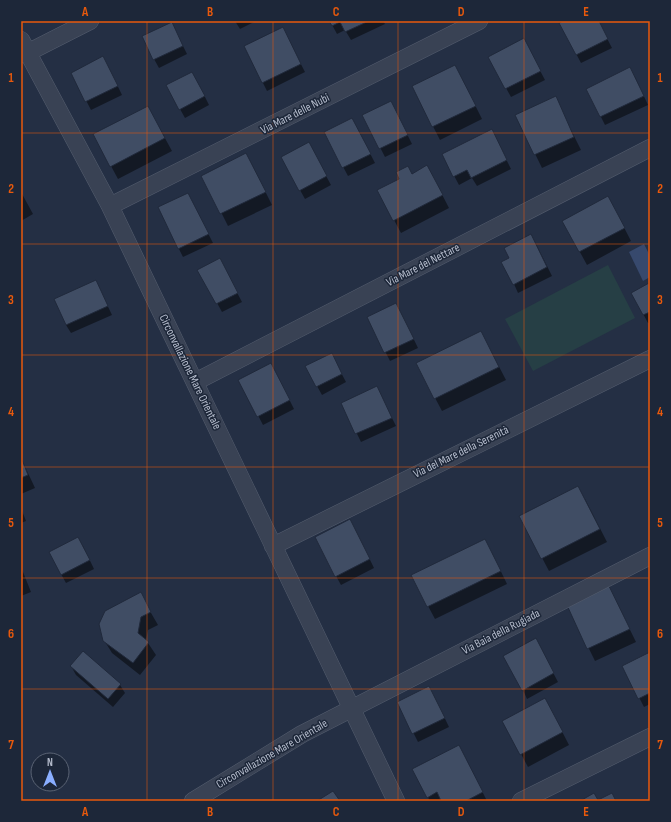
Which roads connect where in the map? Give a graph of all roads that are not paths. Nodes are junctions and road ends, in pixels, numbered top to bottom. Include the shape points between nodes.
1 (90, 21) edge
2 (478, 21) edge
3 (23, 49) edge
4 (650, 148) edge
5 (110, 206) junction
6 (650, 359) edge
7 (195, 382) junction
8 (273, 546) junction
9 (650, 556) edge
10 (352, 708) junction
11 (650, 737) edge
12 (193, 801) edge
13 (396, 801) edge
14 (521, 801) edge

1 - 3 street
2 - 5 street, Via Mare delle Nubi
3 - 5 street, Circonvallazione Mare Orientale
4 - 7 street, Via Mare del Nettare
5 - 7 street, Circonvallazione Mare Orientale
6 - 8 street, Via del Mare della Serenità
7 - 8 street, Circonvallazione Mare Orientale
8 - 10 street, Circonvallazione Mare Orientale
9 - 10 street, Via Baia della Rugiada
10 - 12 street, Circonvallazione Mare Orientale via 263,757
10 - 13 street, Circonvallazione Mare Orientale
11 - 14 street

